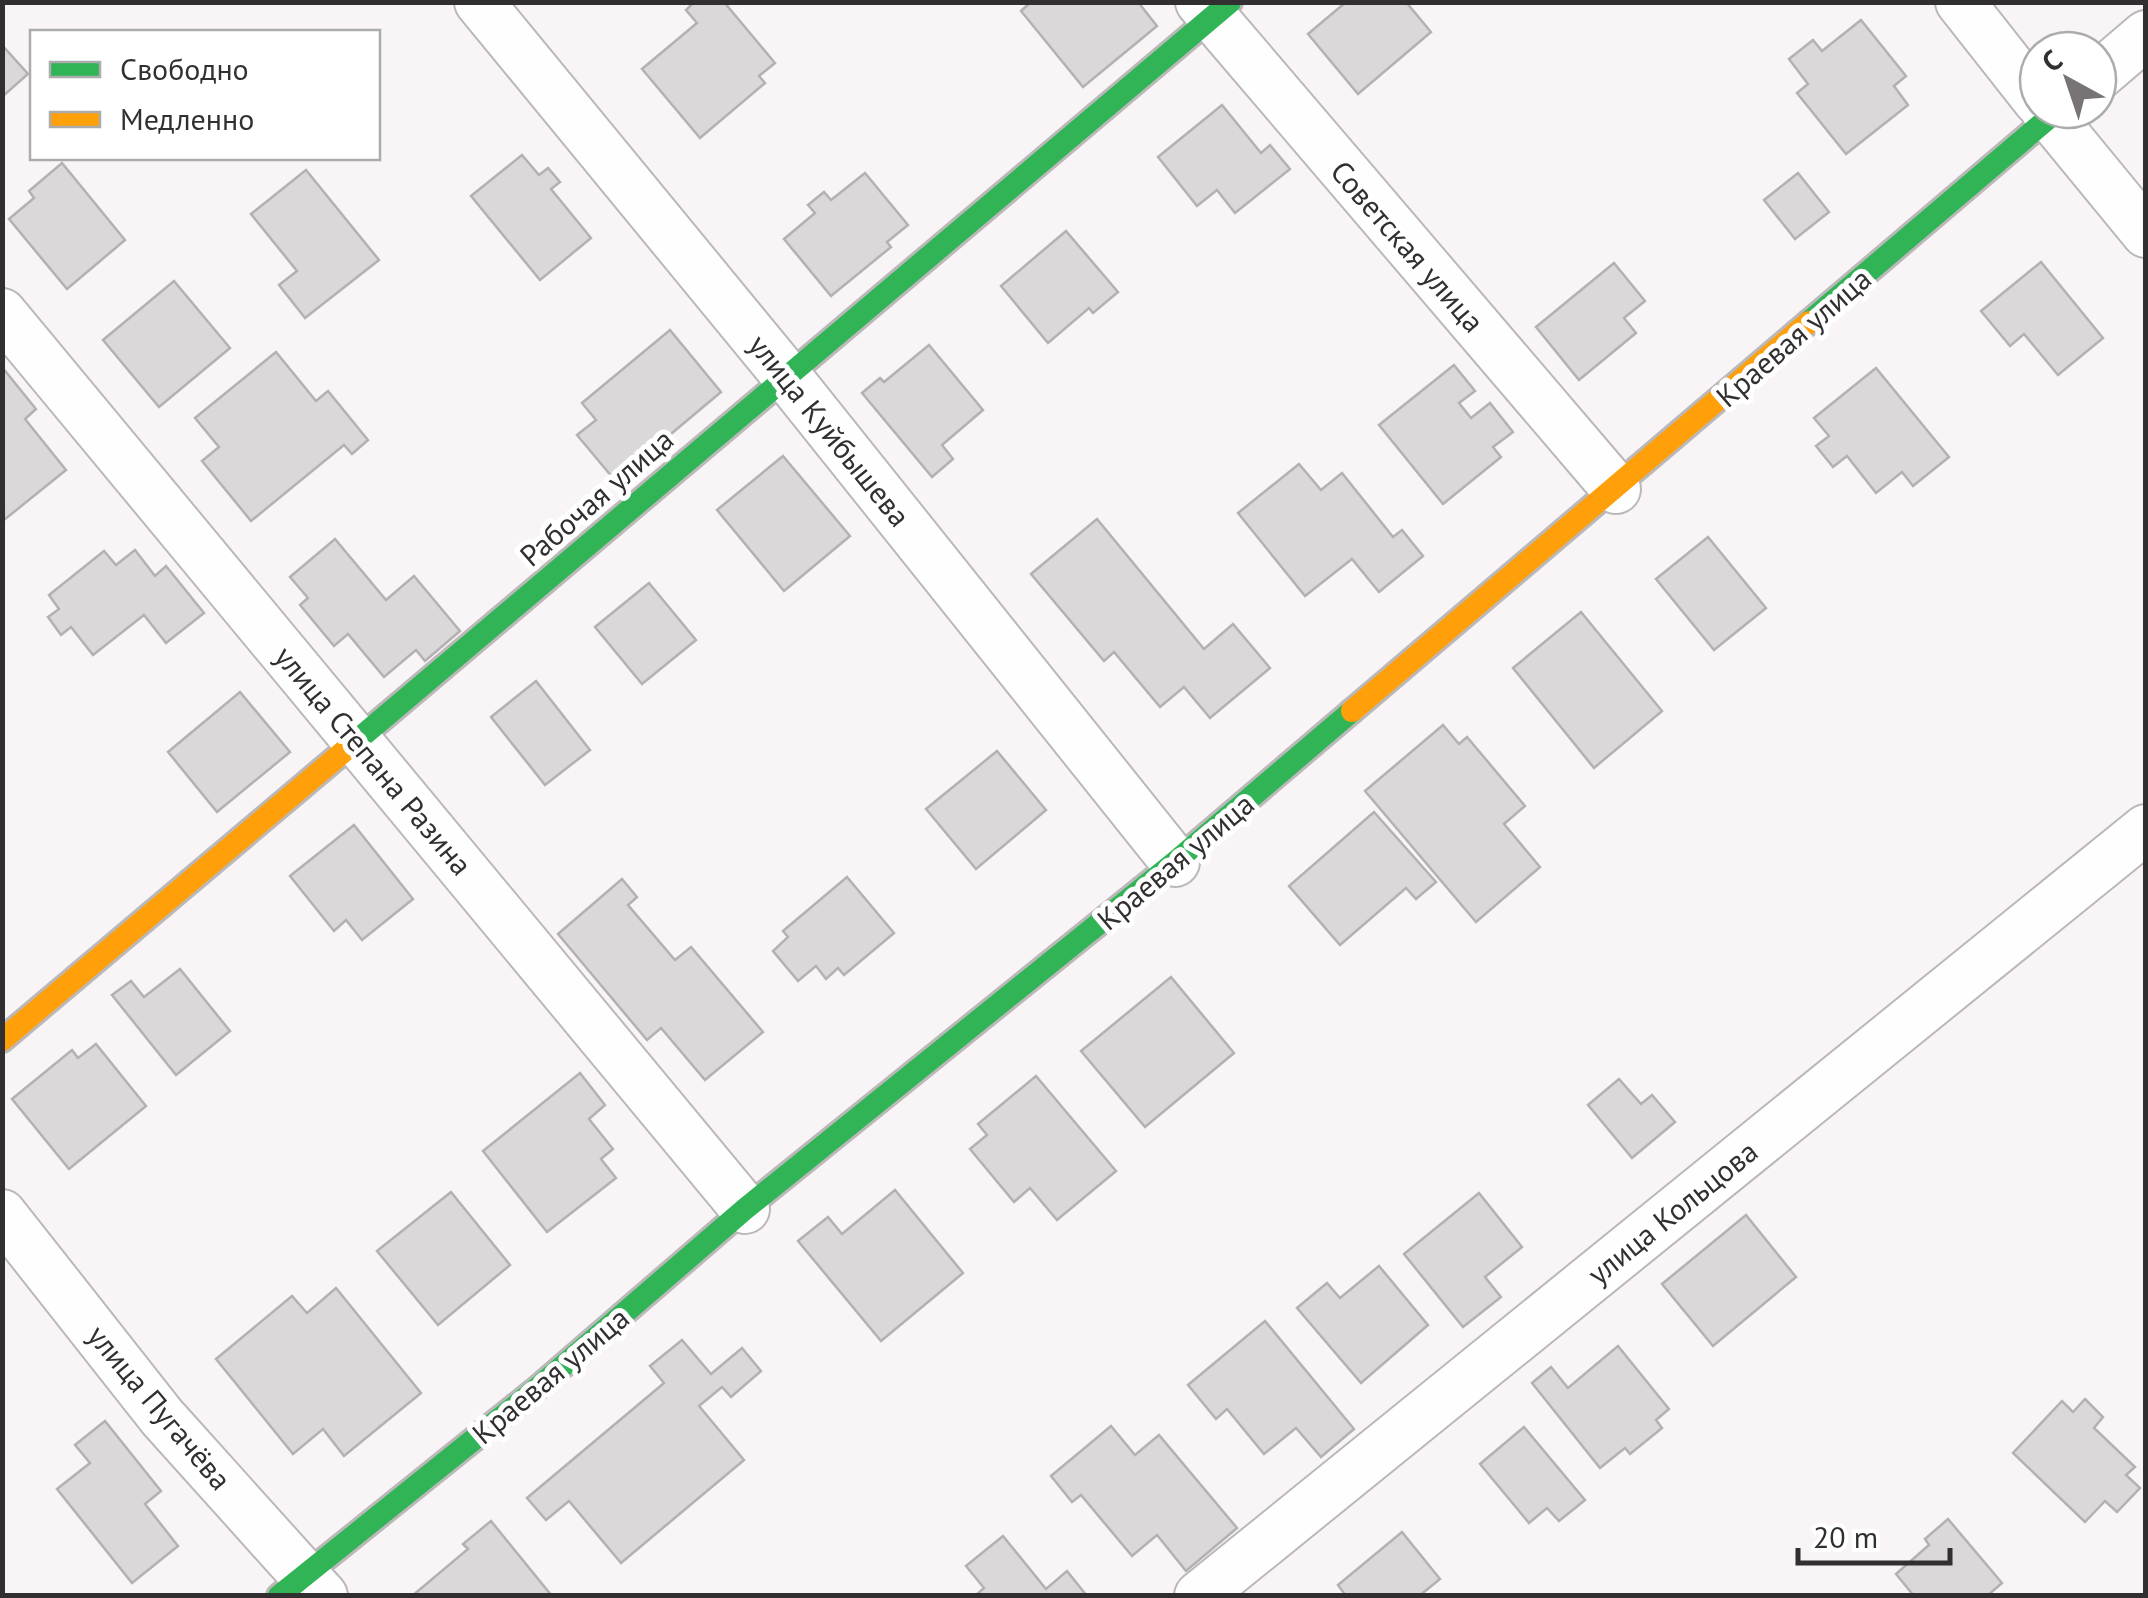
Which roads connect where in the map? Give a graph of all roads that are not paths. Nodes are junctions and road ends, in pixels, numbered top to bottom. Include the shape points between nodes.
1 (479, 2) edge
2 (1960, 2) edge
3 (1214, 8) edge
4 (2146, 35) edge
5 (2118, 59) edge
6 (2018, 73) edge
7 (2024, 130) edge
8 (2065, 130) edge
9 (2146, 233) edge
10 (2, 313) edge
11 (784, 373) junction
12 (1616, 489) junction
13 (360, 743) junction
14 (2146, 829) edge
15 (1175, 862) junction
16 (2, 1040) edge
17 (745, 1209) junction
18 (2, 1214) edge
19 (302, 1588) edge
20 (1199, 1596) edge

1 - 11 street, улица Куйбышева
2 - 6 street
3 - 11 street, Рабочая улица
3 - 12 street, Советская улица
4 - 5 street
7 - 12 street, Краевая улица
8 - 9 street
10 - 13 street, улица Степана Разина
11 - 13 street, Рабочая улица
11 - 15 street, улица Куйбышева
12 - 15 street, Краевая улица
13 - 16 street, Рабочая улица
13 - 17 street, улица Степана Разина
14 - 20 street, улица Кольцова
15 - 17 street, Краевая улица
17 - 19 street, Краевая улица
18 - 19 street, улица Пугачёва

